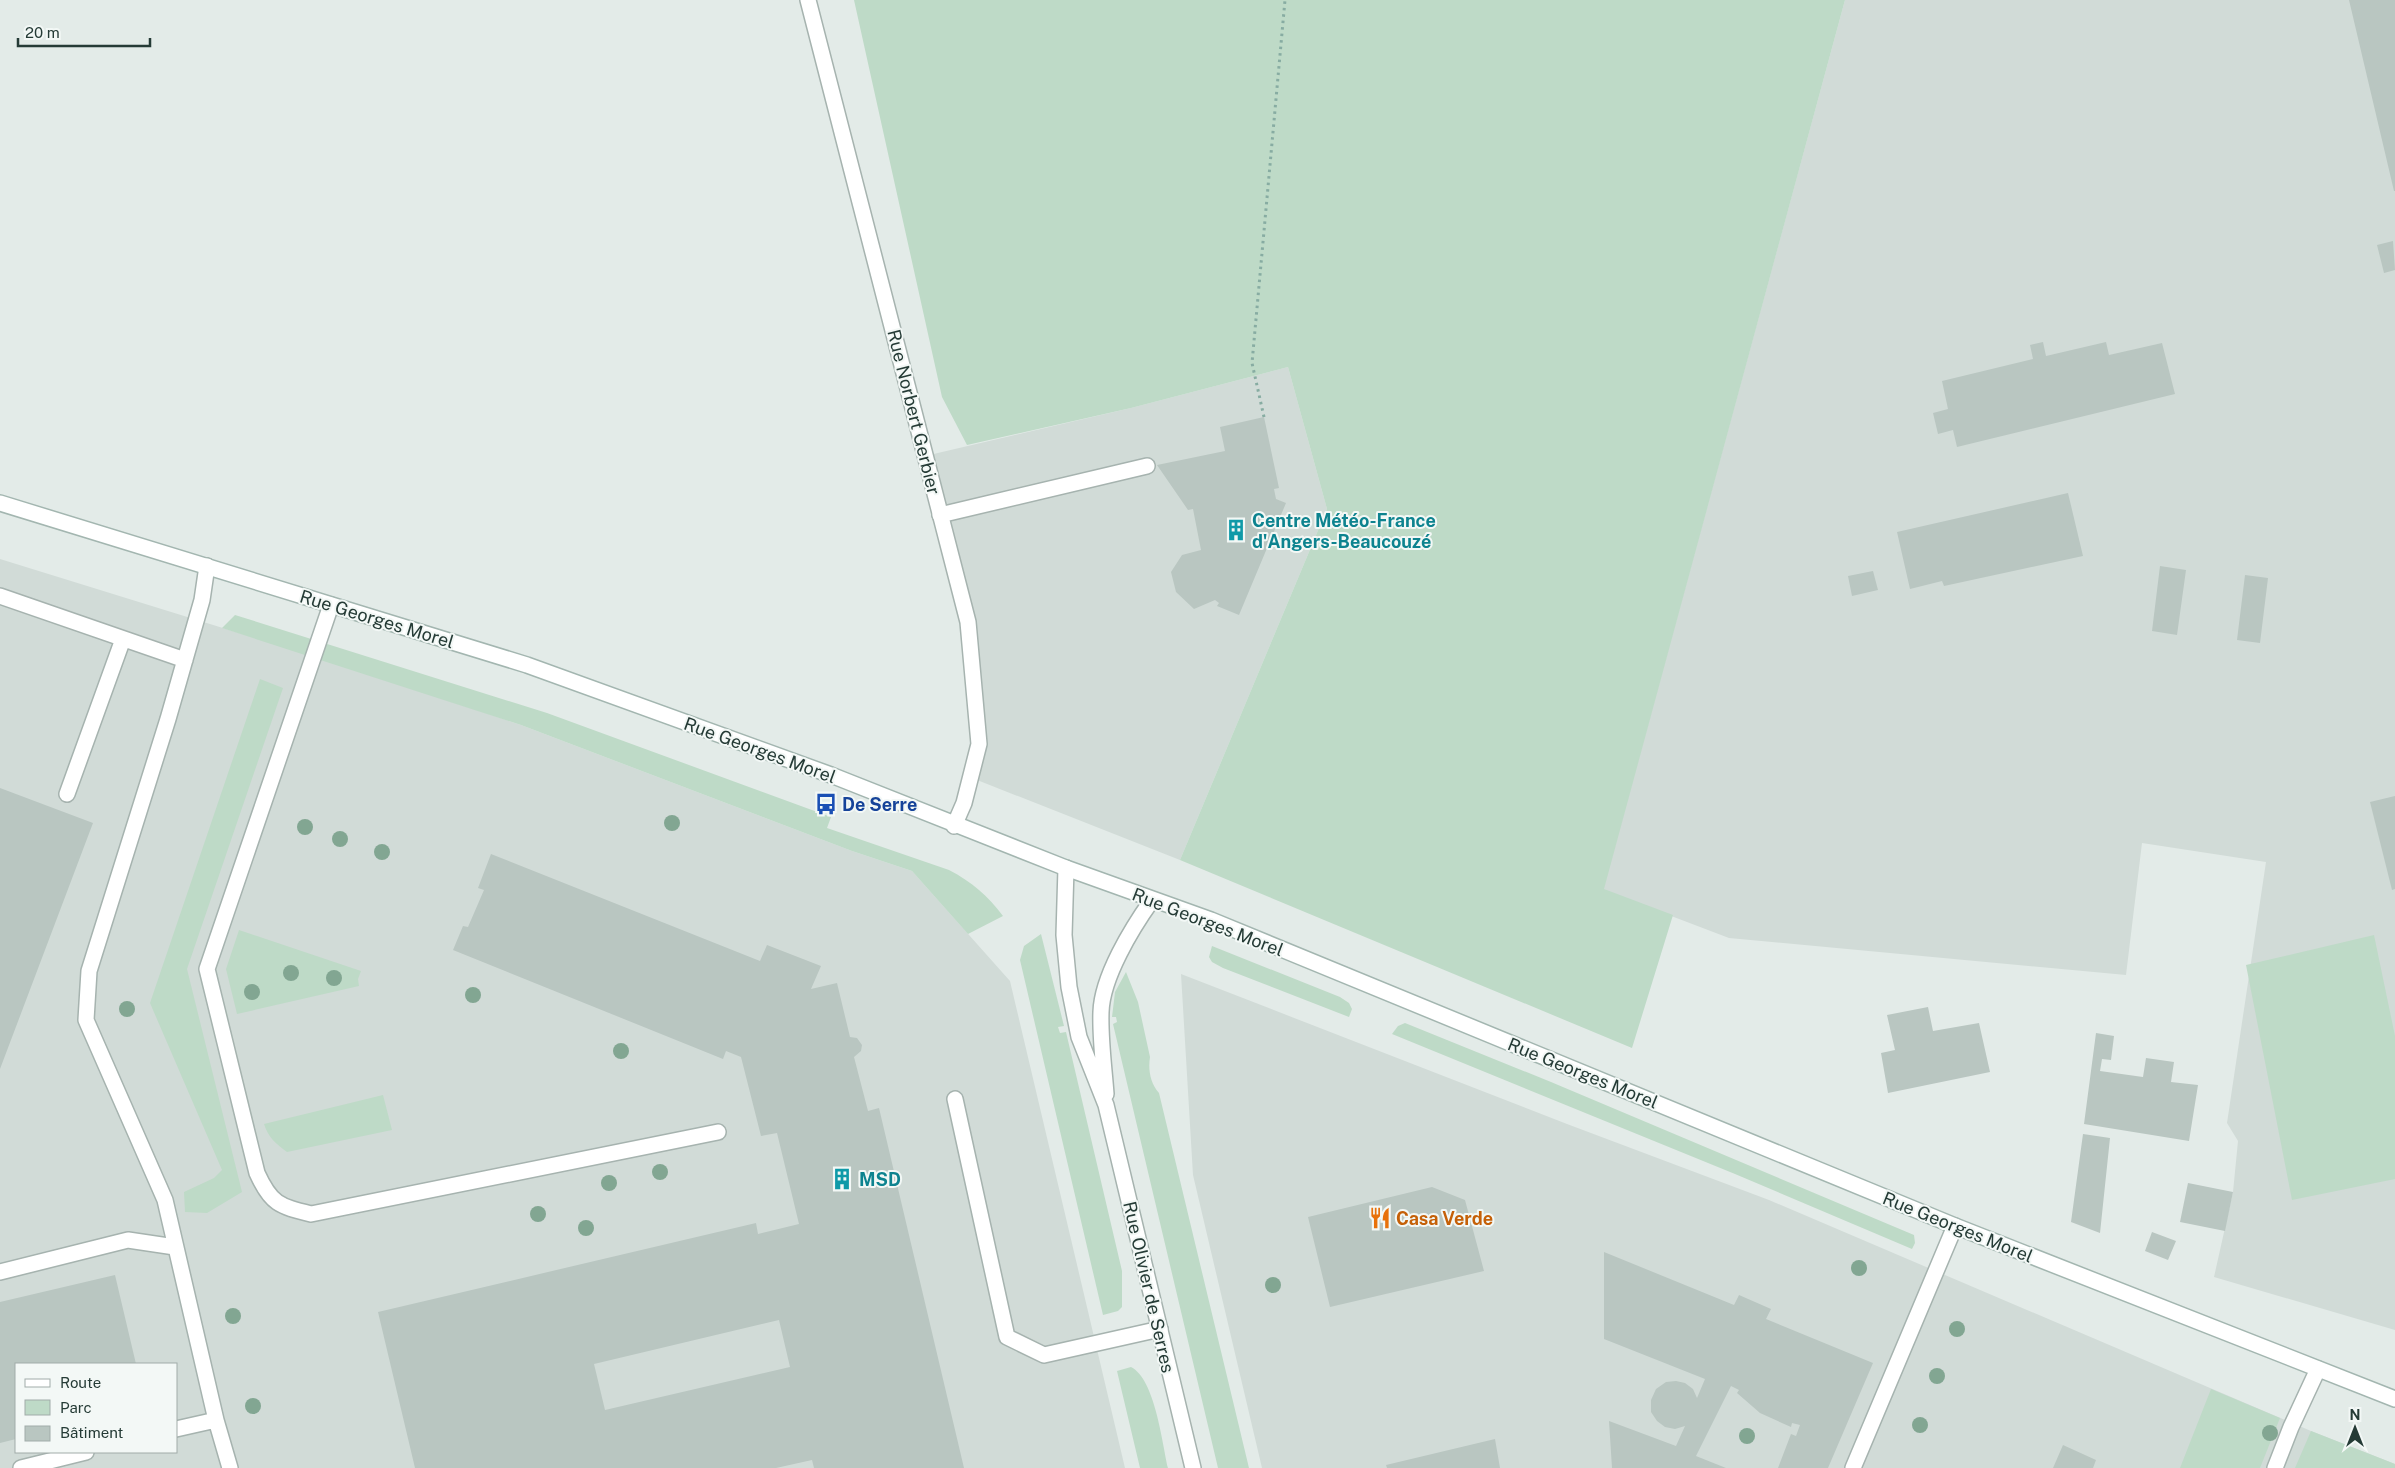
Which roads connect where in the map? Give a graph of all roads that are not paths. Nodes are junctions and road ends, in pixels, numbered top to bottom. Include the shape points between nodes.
1 (808, 0) edge
2 (1147, 466) dead end
3 (0, 503) edge
4 (940, 515) junction
5 (207, 566) junction
6 (0, 596) edge
7 (331, 605) junction
8 (123, 639) junction
9 (185, 660) junction
10 (67, 794) dead end
11 (954, 826) junction
12 (1066, 868) junction
13 (1152, 900) junction
14 (955, 1099) dead end
15 (1106, 1105) junction
16 (718, 1132) dead end
17 (1955, 1226) junction
18 (175, 1247) junction
19 (0, 1272) edge
20 (1160, 1329) junction
21 (2318, 1369) junction
22 (2395, 1399) edge
23 (216, 1420) junction
24 (178, 1430) edge
25 (82, 1453) edge
26 (20, 1468) edge
27 (230, 1468) edge
28 (1193, 1468) edge
29 (1853, 1468) edge
30 (2275, 1468) edge

1 - 4 street, Rue Norbert Gerbier
2 - 4 street
3 - 5 street, Rue Georges Morel
4 - 11 street, Rue Norbert Gerbier via 968,622 979,744 964,803
5 - 7 street, Rue Georges Morel
5 - 9 street via 202,600
6 - 8 street
7 - 11 street, Rue Georges Morel via 536,669 831,775
7 - 16 street via 207,969 257,1173 266,1194 285,1208 311,1214
8 - 9 street
8 - 10 street
9 - 18 street via 89,971 86,1020 165,1200
11 - 12 street, Rue Georges Morel
12 - 13 street, Rue Georges Morel
12 - 15 street, Rue Olivier de Serres via 1064,935 1069,987 1079,1037
13 - 15 street, Rue Olivier de Serres via 1119,958 1104,994 1101,1012
13 - 17 street, Rue Georges Morel via 1220,924
14 - 20 street via 1008,1337 1044,1355
15 - 20 street, Rue Olivier de Serres
17 - 21 street, Rue Georges Morel
17 - 29 street
18 - 19 street via 128,1240
18 - 23 street
20 - 28 street, Rue Olivier de Serres
21 - 22 street, Rue Georges Morel
21 - 30 street
23 - 24 street
23 - 27 street
25 - 26 street

